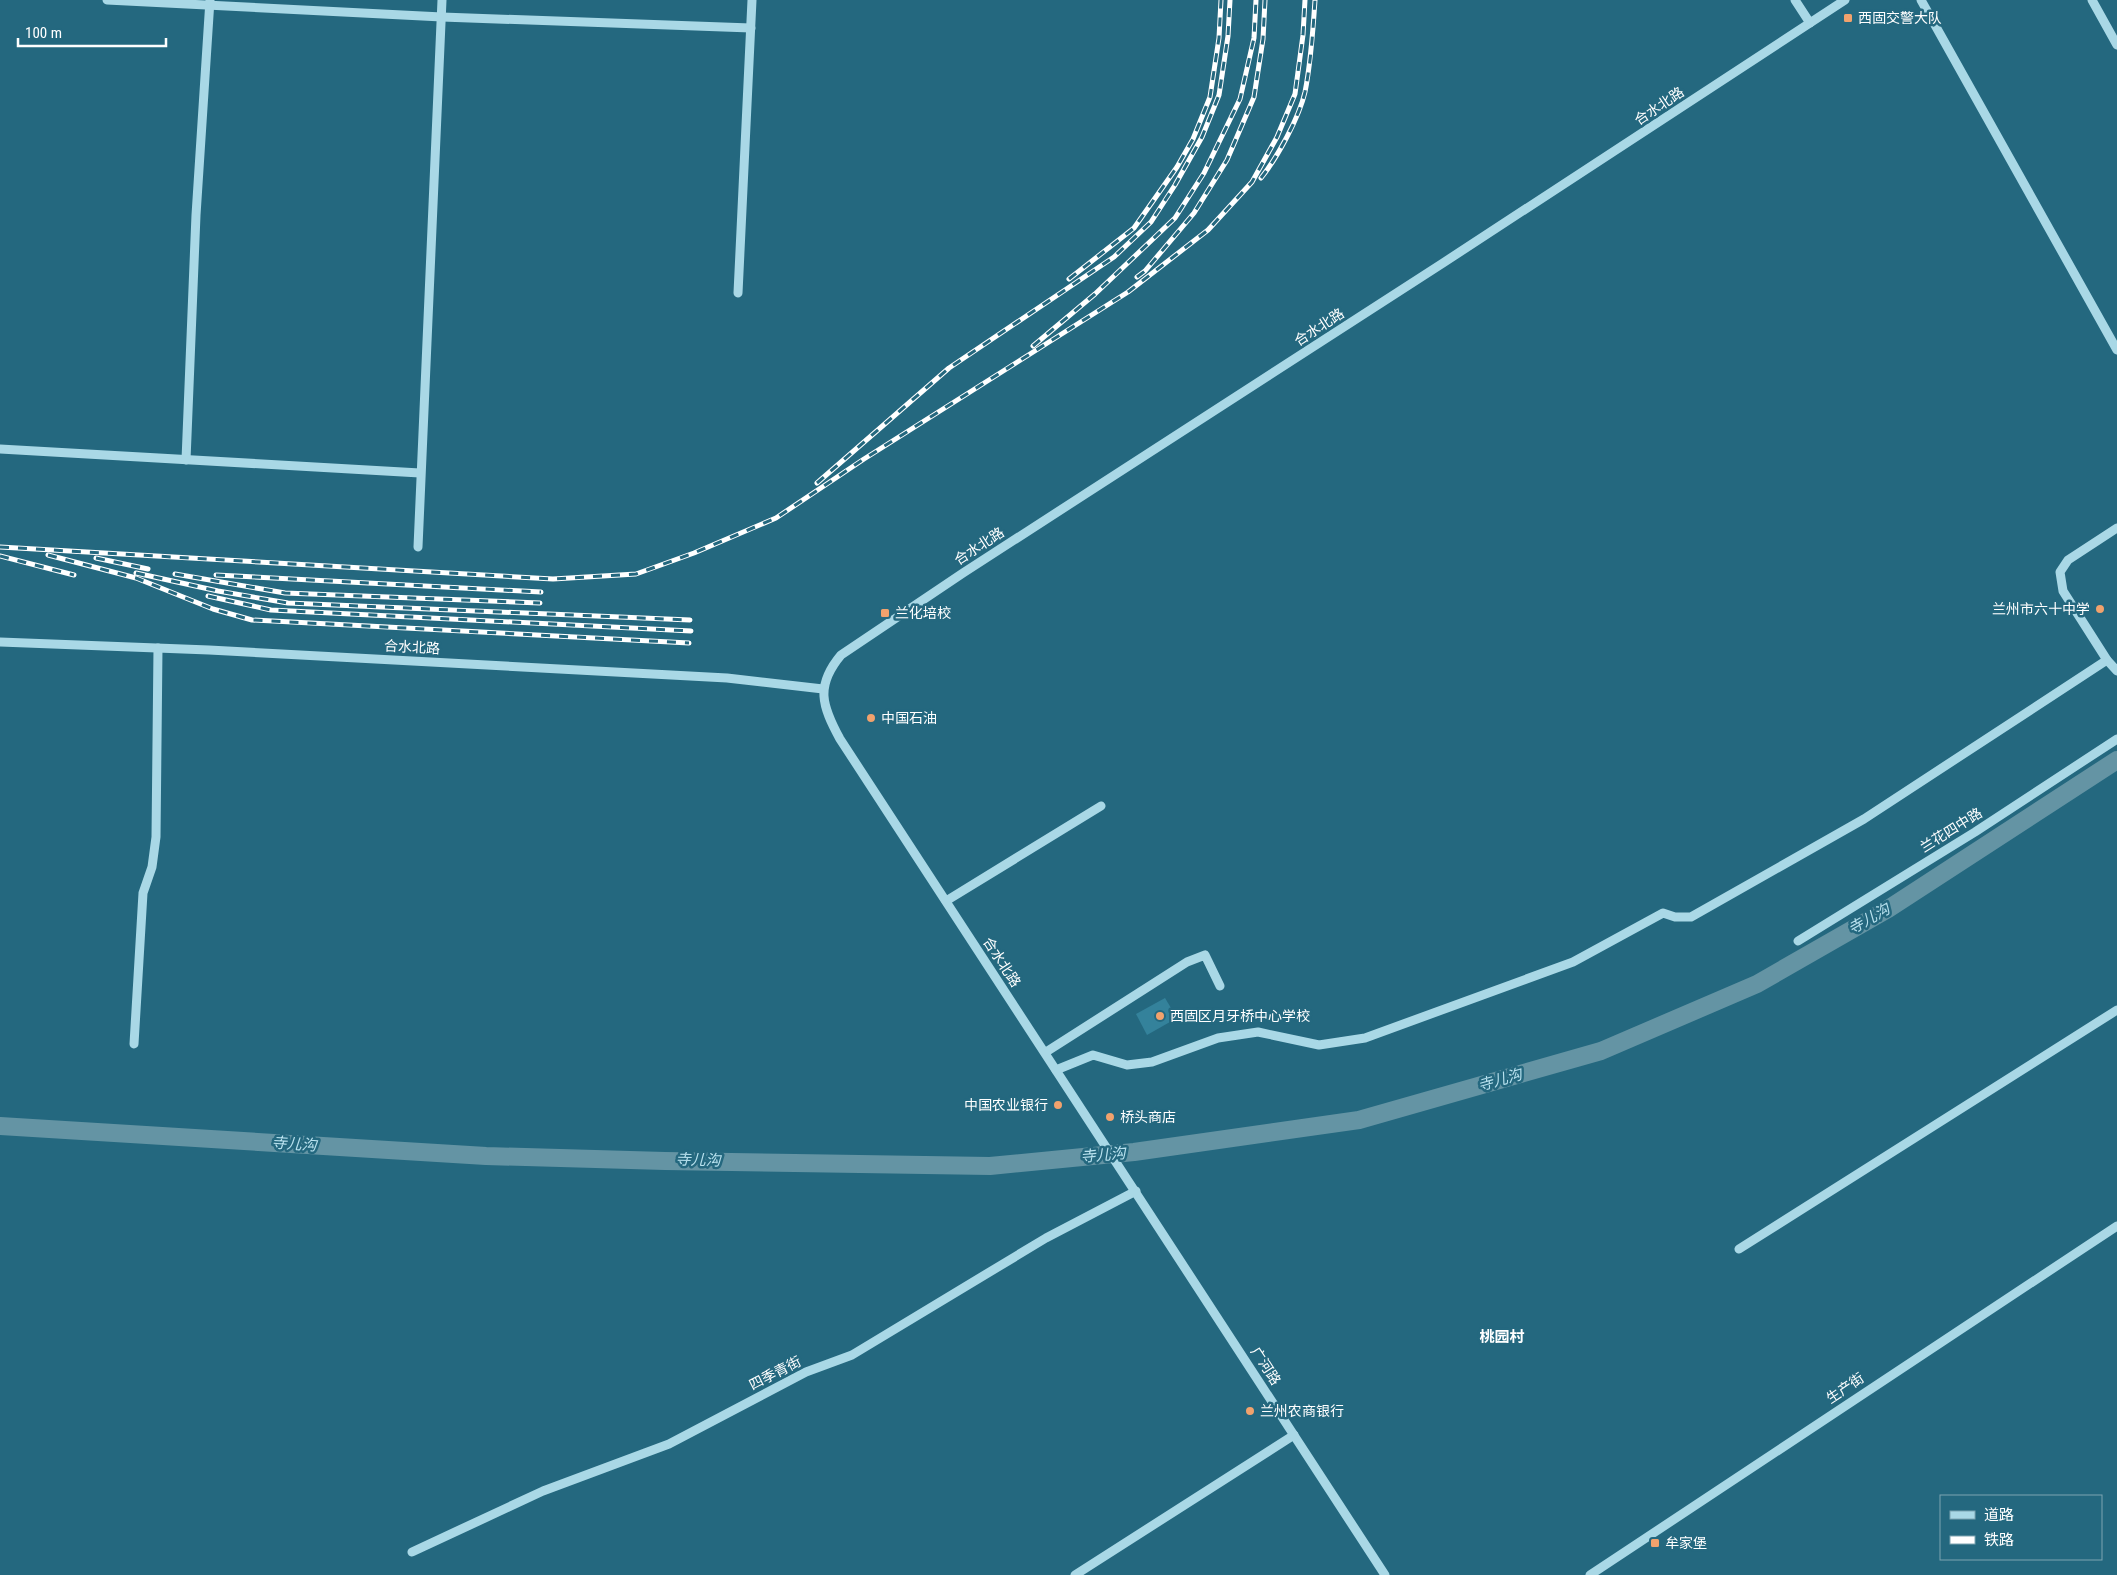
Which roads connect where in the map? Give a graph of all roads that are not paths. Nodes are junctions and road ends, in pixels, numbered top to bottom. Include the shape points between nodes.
1 (107, 0) edge
2 (442, 0) edge
3 (752, 0) edge
4 (1795, 0) edge
5 (1845, 0) edge
6 (1921, 0) edge
7 (2092, 0) edge
8 (210, 2) edge
9 (442, 17) junction
10 (1810, 23) junction
11 (751, 28) junction
12 (2117, 45) edge
13 (738, 293) dead end
14 (2117, 350) edge
15 (0, 449) edge
16 (186, 460) junction
17 (420, 473) junction
18 (2117, 528) edge
19 (418, 547) dead end
20 (0, 642) edge
21 (158, 648) junction
22 (2107, 660) junction
23 (2117, 671) edge
24 (823, 689) junction
25 (2117, 739) edge
26 (1101, 806) dead end
27 (946, 901) junction
28 (1798, 940) dead end
29 (1220, 986) dead end
30 (2117, 1010) edge
31 (134, 1044) dead end
32 (1046, 1052) junction
33 (1056, 1070) junction
34 (1124, 1172) joint
35 (1136, 1191) junction
36 (2117, 1226) edge
37 (1740, 1249) dead end
38 (1294, 1435) junction
39 (412, 1552) dead end
40 (1075, 1575) edge
41 (1385, 1575) edge
42 (1590, 1575) edge

1 - 8 street
2 - 9 street
3 - 11 street
4 - 10 street
5 - 10 street, 合水北路
6 - 14 street
7 - 12 street
8 - 9 street
8 - 16 street via 196,215
9 - 11 street
9 - 17 street
10 - 24 street, 合水北路 via 866,638 841,655
11 - 13 street
15 - 16 street
16 - 17 street
17 - 19 street
18 - 22 street via 2068,560 2060,572 2063,591
20 - 21 street, 合水北路
21 - 24 street, 合水北路 via 727,678
21 - 31 street via 156,837 152,867 143,893
22 - 23 street
22 - 33 street via 1864,819 1691,917 1663,913 1573,962 1365,1038 1319,1045 1258,1032 1218,1038 1152,1062 1127,1065 1093,1055
24 - 27 street, 合水北路 via 831,722 840,739
25 - 28 street, 兰花四中路 via 1975,832
26 - 27 street
27 - 32 street, 合水北路
29 - 32 street via 1205,955 1187,962
30 - 37 street
32 - 33 street, 合水北路
33 - 34 street, 合水北路
34 - 35 street, 广河路
35 - 38 street, 广河路
35 - 39 street, 四季青街 via 1046,1238 852,1355 806,1372 669,1444 543,1491
36 - 42 street, 生产街
38 - 40 street
38 - 41 street, 广河路

